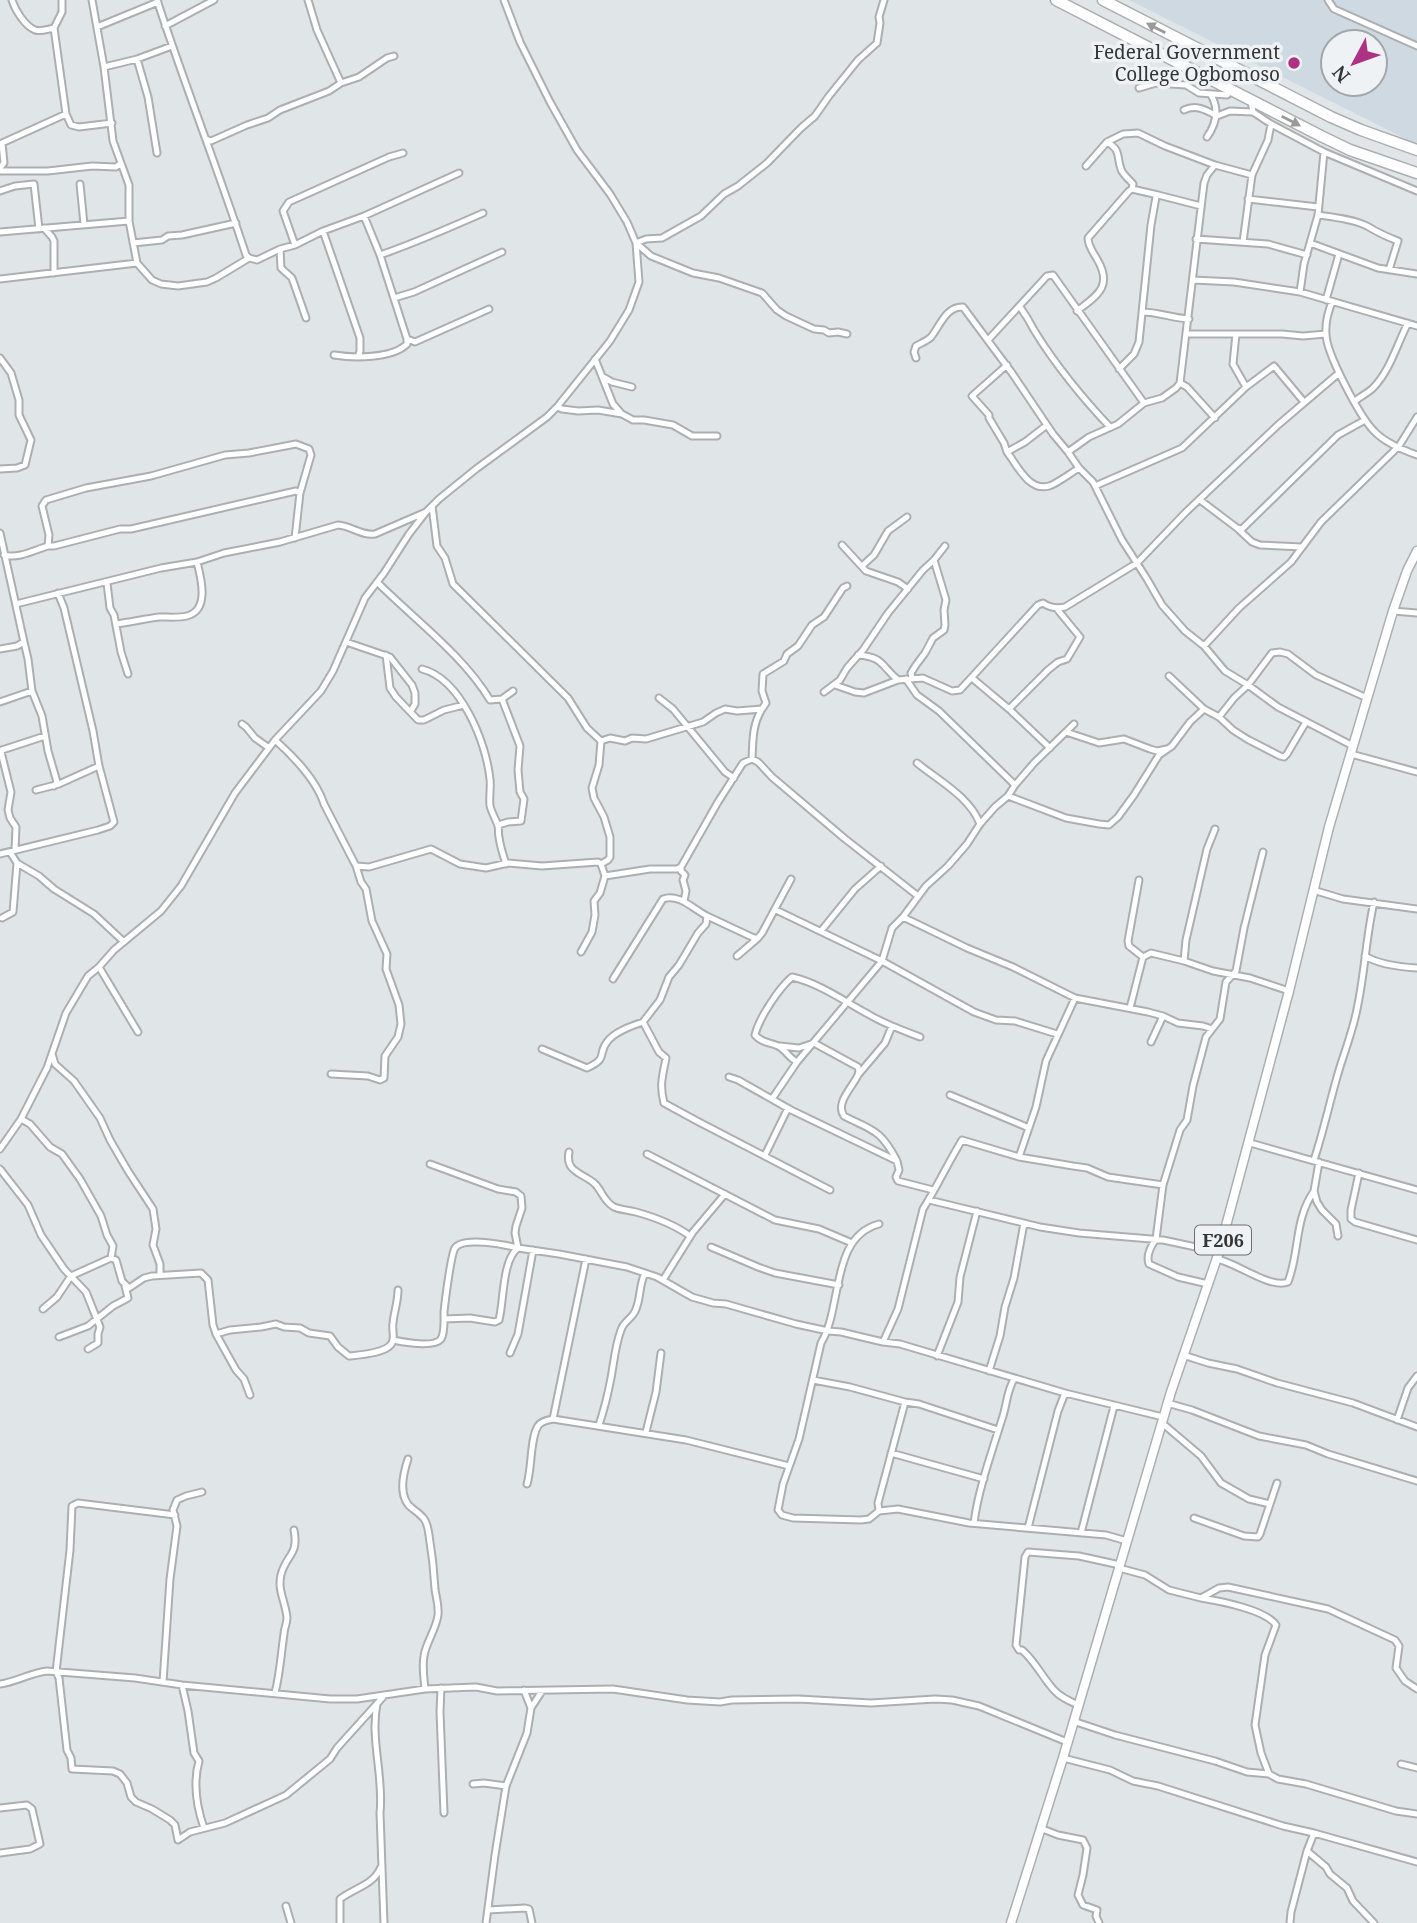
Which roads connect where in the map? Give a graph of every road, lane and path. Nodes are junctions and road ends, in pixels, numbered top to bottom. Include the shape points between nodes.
1 (12, 0) edge
2 (62, 0) edge
3 (92, 0) edge
4 (214, 0) edge
5 (308, 0) edge
6 (504, 0) edge
7 (884, 0) edge
8 (1056, 0) edge
9 (1102, 0) edge
10 (1328, 0) edge
11 (157, 1) edge
12 (165, 26) junction
13 (97, 27) junction
14 (54, 28) junction
15 (172, 46) junction
16 (1417, 46) edge
17 (394, 56) dead end
18 (137, 59) junction
19 (104, 67) junction
20 (341, 83) junction
21 (1139, 88) dead end
22 (1231, 90) junction
23 (1199, 93) junction
24 (1211, 95) junction
25 (1252, 106) junction
26 (1195, 107) junction
27 (1184, 110) dead end
28 (66, 114) junction
29 (1217, 116) junction
30 (112, 123) junction
31 (1271, 124) junction
32 (1206, 137) dead end
33 (206, 139) junction
34 (1107, 142) junction
35 (1417, 150) edge
36 (1324, 152) junction
37 (157, 153) dead end
38 (403, 153) dead end
39 (120, 164) junction
40 (1215, 165) junction
41 (1086, 166) dead end
42 (0, 169) edge
43 (458, 173) dead end
44 (1417, 173) edge
45 (1252, 175) junction
46 (80, 184) dead end
47 (1132, 189) junction
48 (0, 191) edge
49 (1417, 191) edge
50 (1158, 195) junction
51 (1248, 199) junction
52 (1201, 206) junction
53 (1318, 207) junction
54 (483, 214) dead end
55 (1318, 215) junction
56 (364, 216) junction
57 (129, 220) junction
58 (236, 223) junction
59 (84, 224) junction
60 (42, 229) junction
61 (323, 231) junction
62 (0, 232) edge
63 (1196, 239) junction
64 (1242, 242) junction
65 (133, 243) junction
66 (636, 243) junction
67 (1310, 243) junction
68 (295, 245) junction
69 (280, 249) junction
70 (502, 253) dead end
71 (1339, 254) junction
72 (380, 255) junction
73 (1307, 255) junction
74 (249, 258) junction
75 (137, 262) junction
76 (1389, 270) junction
77 (54, 272) junction
78 (1417, 274) edge
79 (0, 279) edge
80 (1193, 279) junction
81 (1300, 292) junction
82 (394, 299) junction
83 (1329, 301) junction
84 (1020, 306) junction
85 (489, 309) dead end
86 (1077, 311) junction
87 (1142, 312) junction
88 (306, 318) dead end
89 (1189, 319) junction
90 (1408, 323) junction
91 (1417, 326) edge
92 (847, 334) dead end
93 (1187, 334) junction
94 (1236, 334) junction
95 (1325, 334) junction
96 (407, 339) junction
97 (988, 340) junction
98 (334, 355) dead end
99 (358, 357) junction
100 (0, 358) edge
101 (916, 358) dead end
102 (595, 359) junction
103 (1007, 365) junction
104 (1119, 369) junction
105 (1339, 373) junction
106 (603, 377) junction
107 (1180, 383) junction
108 (632, 387) dead end
109 (1246, 387) junction
110 (1355, 401) junction
111 (1304, 402) junction
112 (1144, 403) junction
113 (557, 407) junction
114 (622, 414) junction
115 (1417, 417) edge
116 (1215, 418) junction
117 (1364, 420) junction
118 (1047, 425) junction
119 (1110, 427) junction
120 (717, 436) dead end
121 (1399, 446) junction
122 (1007, 452) junction
123 (1068, 452) junction
124 (1417, 454) edge
125 (1079, 468) junction
126 (0, 469) edge
127 (1095, 486) junction
128 (300, 493) junction
129 (1200, 500) junction
130 (432, 506) junction
131 (426, 512) junction
132 (907, 517) dead end
133 (1237, 528) junction
134 (0, 533) edge
135 (295, 538) junction
136 (842, 545) dead end
137 (48, 546) junction
138 (944, 546) dead end
139 (1302, 547) junction
140 (4, 555) junction
141 (1416, 555) edge
142 (934, 560) junction
143 (197, 562) junction
144 (1137, 563) junction
145 (862, 566) junction
146 (377, 582) junction
147 (107, 583) junction
148 (848, 586) dead end
149 (908, 589) junction
150 (58, 593) junction
151 (16, 604) junction
152 (1057, 609) junction
153 (1393, 611) junction
154 (1417, 613) edge
155 (116, 624) junction
156 (24, 642) junction
157 (346, 642) junction
158 (1204, 646) junction
159 (0, 649) edge
160 (386, 655) junction
161 (858, 655) junction
162 (422, 668) dead end
163 (128, 674) dead end
164 (1170, 676) dead end
165 (972, 678) junction
166 (909, 679) junction
167 (898, 680) junction
168 (835, 685) junction
169 (1248, 685) junction
170 (32, 691) junction
171 (513, 691) dead end
172 (824, 692) dead end
173 (659, 698) dead end
174 (1368, 698) junction
175 (502, 699) junction
176 (0, 702) edge
177 (464, 705) junction
178 (762, 709) junction
179 (1009, 709) junction
180 (1204, 709) junction
181 (411, 711) junction
182 (1219, 717) junction
183 (1306, 722) junction
184 (242, 724) dead end
185 (1074, 724) dead end
186 (688, 726) junction
187 (1066, 732) junction
188 (45, 736) junction
189 (275, 740) junction
190 (601, 741) junction
191 (1172, 746) junction
192 (269, 748) junction
193 (1050, 748) junction
194 (1352, 750) junction
195 (752, 759) junction
196 (917, 763) dead end
197 (99, 766) junction
198 (1417, 772) edge
199 (734, 778) junction
200 (1015, 785) junction
201 (54, 786) junction
202 (36, 790) dead end
203 (1008, 796) junction
204 (980, 824) junction
205 (498, 825) junction
206 (1215, 829) dead end
207 (13, 851) junction
208 (1263, 852) dead end
209 (0, 854) edge
210 (17, 863) junction
211 (506, 864) junction
212 (601, 864) junction
213 (356, 866) junction
214 (681, 866) junction
215 (881, 866) junction
216 (605, 876) junction
217 (791, 880) dead end
218 (1139, 880) dead end
219 (1314, 890) junction
220 (918, 896) junction
221 (684, 901) junction
222 (1374, 902) junction
223 (1417, 909) edge
224 (776, 910) junction
225 (707, 916) junction
226 (903, 917) junction
227 (2, 918) dead end
228 (821, 931) junction
229 (758, 938) junction
230 (124, 942) junction
231 (581, 952) dead end
232 (737, 956) dead end
233 (1365, 956) junction
234 (1143, 957) junction
235 (882, 961) junction
236 (1184, 961) junction
237 (99, 967) junction
238 (1417, 968) edge
239 (1231, 975) junction
240 (613, 979) dead end
241 (1290, 991) junction
242 (1075, 998) junction
243 (846, 1001) junction
244 (1130, 1008) junction
245 (1163, 1016) junction
246 (643, 1022) junction
247 (892, 1026) junction
248 (1212, 1029) junction
249 (138, 1032) dead end
250 (1057, 1034) junction
251 (920, 1037) dead end
252 (1151, 1042) dead end
253 (814, 1043) junction
254 (780, 1046) junction
255 (542, 1049) dead end
256 (52, 1054) junction
257 (797, 1062) junction
258 (331, 1074) dead end
259 (858, 1075) junction
260 (729, 1077) dead end
261 (950, 1095) dead end
262 (772, 1099) junction
263 (788, 1108) junction
264 (21, 1119) junction
265 (1029, 1128) junction
266 (1250, 1143) junction
267 (0, 1149) edge
268 (569, 1152) dead end
269 (647, 1154) dead end
270 (765, 1155) junction
271 (1019, 1157) junction
272 (897, 1161) junction
273 (1316, 1161) junction
274 (430, 1164) dead end
275 (0, 1169) edge
276 (1359, 1173) junction
277 (1163, 1185) junction
278 (830, 1190) dead end
279 (933, 1190) junction
280 (1417, 1190) edge
281 (1314, 1191) junction
282 (725, 1194) junction
283 (929, 1200) junction
284 (977, 1211) junction
285 (1024, 1223) junction
286 (879, 1224) dead end
287 (691, 1236) junction
288 (1338, 1236) dead end
289 (1156, 1239) junction
290 (1417, 1240) edge
291 (852, 1243) junction
292 (711, 1247) dead end
293 (518, 1248) junction
294 (533, 1250) junction
295 (1218, 1256) junction
296 (111, 1258) junction
297 (586, 1258) junction
298 (645, 1273) junction
299 (160, 1275) junction
300 (71, 1276) junction
301 (663, 1280) junction
302 (1208, 1284) junction
303 (839, 1285) junction
304 (125, 1286) junction
305 (398, 1290) dead end
306 (43, 1309) dead end
307 (98, 1320) junction
308 (443, 1320) junction
309 (828, 1331) junction
310 (216, 1334) junction
311 (59, 1337) dead end
312 (393, 1340) junction
313 (883, 1342) junction
314 (88, 1349) dead end
315 (510, 1353) dead end
316 (661, 1353) dead end
317 (1183, 1355) junction
318 (937, 1356) junction
319 (989, 1371) junction
320 (1417, 1376) edge
321 (1014, 1379) junction
322 (813, 1380) junction
323 (1065, 1393) junction
324 (250, 1395) dead end
325 (905, 1402) junction
326 (1167, 1403) junction
327 (1114, 1406) junction
328 (554, 1419) junction
329 (1162, 1420) junction
330 (1397, 1420) junction
331 (599, 1425) junction
332 (1417, 1427) edge
333 (998, 1430) junction
334 (646, 1433) junction
335 (891, 1453) junction
336 (408, 1459) dead end
337 (789, 1465) junction
338 (984, 1479) junction
339 (1417, 1481) edge
340 (1277, 1483) dead end
341 (527, 1484) dead end
342 (202, 1492) dead end
343 (1270, 1504) junction
344 (879, 1511) junction
345 (175, 1515) junction
346 (1194, 1518) dead end
347 (974, 1523) junction
348 (1028, 1528) junction
349 (294, 1530) dead end
350 (1081, 1533) junction
351 (1127, 1541) junction
352 (1120, 1567) junction
353 (1201, 1598) junction
354 (56, 1672) junction
355 (163, 1682) junction
356 (0, 1684) edge
357 (182, 1685) junction
358 (441, 1688) junction
359 (425, 1689) junction
360 (1417, 1689) edge
361 (524, 1690) junction
362 (541, 1690) junction
363 (275, 1693) junction
364 (383, 1696) junction
365 (377, 1704) junction
366 (1078, 1705) junction
367 (531, 1708) junction
368 (1073, 1721) junction
369 (1067, 1742) junction
370 (1063, 1758) junction
371 (1401, 1764) dead end
372 (1417, 1768) edge
373 (1269, 1773) junction
374 (473, 1784) dead end
375 (506, 1786) junction
376 (0, 1808) edge
377 (444, 1813) dead end
378 (1417, 1814) edge
379 (204, 1828) junction
380 (1041, 1828) junction
381 (1314, 1833) junction
382 (1307, 1851) junction
383 (0, 1853) edge
384 (1417, 1862) edge
385 (383, 1864) junction
386 (286, 1906) dead end
387 (488, 1910) junction
388 (292, 1923) edge
389 (340, 1923) edge
390 (384, 1923) edge
391 (486, 1923) edge
392 (532, 1923) edge
393 (1011, 1923) edge
394 (1098, 1923) edge
395 (1290, 1923) edge
396 (1374, 1923) edge

1 - 14 street via 30,27
2 - 14 street
3 - 13 street
4 - 12 street
5 - 20 street
6 - 66 street via 550,102
7 - 66 street via 877,43 858,60 816,117 701,216 663,238
8 - 22 highway
35 -> 9 highway via 1331,117
10 - 16 street via 1334,9
11 - 12 street
11 - 13 street
12 - 15 street
13 - 19 street
14 - 28 street
15 - 18 street
15 - 33 street
17 - 20 street
18 - 19 street
18 - 37 street
19 - 30 street
20 - 33 street via 268,118
21 - 23 street via 1156,83 1186,85
22 - 24 street via 1227,95
22 - 25 highway
23 - 24 street
23 - 26 street via 1202,96
24 - 29 street
25 - 29 street
25 - 31 street
25 -> 44 highway via 1350,150
26 - 27 street
26 - 29 street
28 - 30 street via 71,125 79,127
28 - 42 street via 2,143 4,163
29 - 32 street
30 - 39 street
31 - 36 street
31 - 45 street
33 - 58 street
34 - 40 street via 1138,133
34 - 41 street
34 - 47 street via 1118,152 1121,171
36 - 49 street
36 - 53 street
38 - 68 street via 289,202 283,211
39 - 42 street via 48,171
39 - 57 street via 129,185
40 - 45 street
40 - 52 street via 1204,183
43 - 56 street
45 - 51 street
46 - 59 street
47 - 50 street
47 - 86 street via 1088,238 1102,267 1103,286
48 - 60 street via 34,184
50 - 52 street
50 - 87 street
51 - 53 street
51 - 64 street
52 - 63 street
53 - 55 street
54 - 72 street
55 - 67 street
55 - 76 street via 1367,226 1398,241
56 - 61 street
56 - 72 street
57 - 59 street
57 - 65 street
58 - 65 street
58 - 74 street
59 - 60 street
60 - 62 street
60 - 77 street via 54,241
61 - 68 street
61 - 99 street via 360,338
63 - 64 street
63 - 80 street
64 - 73 street
65 - 75 street
66 - 92 street via 651,256 693,273 762,293 777,310 814,329
66 - 102 street via 639,282 635,295 620,327
67 - 71 street
67 - 73 street
68 - 69 street
69 - 74 street via 257,260
69 - 88 street via 281,268 292,278
70 - 82 street
71 - 76 street
71 - 83 street
72 - 82 street
73 - 81 street
74 - 75 street via 207,282 178,286 152,280
75 - 77 street
76 - 78 street
77 - 79 street
80 - 81 street
80 - 89 street
81 - 83 street
82 - 96 street
83 - 90 street
83 - 95 street
84 - 86 street via 1050,275
84 - 97 street
84 - 119 street via 1078,390
85 - 96 street via 415,342
86 - 104 street
87 - 89 street
87 - 104 street via 1139,342
89 - 93 street
90 - 91 street
90 - 110 street via 1380,379
93 - 94 street
93 - 107 street
94 - 95 street
94 - 109 street via 1233,364
95 - 105 street
96 - 99 street via 403,348
97 - 101 street via 960,306 950,310 930,338 916,346
97 - 103 street
98 - 99 street
100 - 126 street via 11,373 19,415 31,440 25,465
102 - 106 street
102 - 113 street
103 - 118 street
103 - 122 street via 972,396 989,415
104 - 112 street
105 - 110 street
105 - 111 street
106 - 108 street
106 - 114 street
107 - 112 street via 1162,398
107 - 116 street
109 - 111 street via 1274,366
109 - 116 street
110 - 117 street
111 - 129 street
112 - 119 street
113 - 114 street
113 - 130 street
114 - 120 street via 673,425 692,436
115 - 121 street
116 - 127 street via 1182,448
117 - 121 street via 1381,438
117 - 133 street via 1338,435 1242,529
118 - 122 street
118 - 123 street
119 - 123 street
121 - 124 street
121 - 139 street via 1321,522
122 - 125 street via 1029,482 1040,487 1053,485
123 - 125 street
125 - 127 street
127 - 144 street
128 - 135 street
128 - 137 street
128 - 137 street via 311,455 304,446 225,455 46,500 42,506
129 - 133 street
129 - 144 street
130 - 131 street
130 - 190 street via 437,546 446,558 453,584 568,698
131 - 135 street via 376,534 338,525
131 - 146 street
132 - 145 street via 888,531
133 - 139 street via 1260,545
134 - 140 street
135 - 143 street
136 - 145 street
137 - 140 street
138 - 142 street
139 - 158 street
140 - 151 street
141 - 153 main road, F206
142 - 149 street
142 - 166 street via 946,600 944,630 933,638
143 - 147 street
143 - 155 street via 202,581 198,609 188,615
144 - 152 street
144 - 158 street via 1162,605
145 - 149 street
146 - 157 street
146 - 175 street via 447,648 490,700
147 - 150 street
147 - 155 street
148 - 178 street via 784,661 763,674 766,703
149 - 161 street
150 - 151 street
150 - 197 street
151 - 156 street
152 - 165 street via 1038,605
152 - 179 street via 1080,636 1067,659 1048,670
153 - 154 street
153 - 174 main road, F206
155 - 163 street
156 - 159 street
156 - 170 street
157 - 160 street
157 - 189 street via 321,691
158 - 169 street via 1231,675
160 - 181 street via 390,688
160 - 181 street via 412,685 415,704
161 - 167 street via 876,657
161 - 168 street
162 - 177 street via 447,682
164 - 180 street
165 - 166 street via 960,690 952,691 923,678
165 - 179 street
166 - 167 street
166 - 200 street via 918,695
167 - 168 street via 864,693
168 - 172 street
169 - 174 street via 1272,653 1280,652 1316,675
169 - 182 street
169 - 183 street
170 - 176 street
170 - 188 street
171 - 175 street
173 - 186 street
174 - 194 main road, F206
175 - 205 street via 520,746 518,770 524,799 521,821
177 - 181 street via 424,720
177 - 205 street via 484,748 493,818
178 - 186 street via 725,709
178 - 195 street via 753,734
179 - 193 street
180 - 182 street
180 - 191 street
182 - 183 street via 1247,739 1284,757
183 - 194 street
184 - 192 street
185 - 187 street
186 - 190 street via 646,739
186 - 199 street
187 - 191 street via 1099,743 1124,739 1157,751
187 - 193 street
188 - 201 street via 57,782
188 - 207 street via 1,752 11,792 8,810 16,827
189 - 192 street
189 - 213 street via 321,794
190 - 212 street via 593,788 610,845 608,860
191 - 203 street via 1159,755 1109,825 1066,818
192 - 230 street via 235,793 181,886
193 - 200 street
194 - 198 street
194 - 219 main road, F206
195 - 199 street via 743,763
195 - 215 street
196 - 204 street via 959,796
197 - 201 street
197 - 207 street via 113,824
199 - 214 street
200 - 203 street
201 - 202 street
203 - 204 street
204 - 220 street
205 - 211 street
206 - 236 street via 1206,849
207 - 209 street
207 - 210 street
208 - 239 street via 1236,971
210 - 227 street via 13,912
210 - 230 street via 94,914
211 - 212 street
211 - 213 street via 486,868 460,864 431,849 369,867
212 - 216 street
213 - 258 street via 387,954 386,969 401,1024 385,1056 384,1078
214 - 216 street
214 - 221 street
215 - 220 street
215 - 228 street
216 - 231 street via 594,901 592,932
217 - 224 street
218 - 234 street via 1128,942
219 - 222 street
219 - 241 main road, F206
220 - 226 street
221 - 225 street
221 - 240 street via 663,899
222 - 223 street
222 - 233 street
224 - 228 street
224 - 229 street
225 - 229 street
225 - 246 street
226 - 235 street via 892,928
226 - 242 street
228 - 235 street
229 - 232 street
230 - 237 street
233 - 238 street
233 - 273 street via 1352,1032
234 - 236 street via 1151,953
234 - 244 street
235 - 243 street
235 - 250 street via 974,1012
236 - 239 street
237 - 249 street
237 - 256 street via 88,976 66,1013
239 - 241 street
239 - 248 street via 1220,1019
241 - 266 main road, F206
242 - 244 street
242 - 250 street
243 - 247 street
243 - 253 street
243 - 254 street via 792,977 755,1035
244 - 245 street
245 - 248 street
245 - 252 street
246 - 255 street via 615,1034 600,1060 587,1068
246 - 270 street via 666,1058 661,1089 664,1103
247 - 251 street
247 - 259 street via 885,1043
248 - 277 street
250 - 265 street
253 - 254 street via 799,1048
253 - 257 street
253 - 259 street via 858,1067
254 - 257 street
256 - 264 street
256 - 299 street via 104,1125 153,1209 153,1245
257 - 262 street
259 - 272 street via 841,1112 877,1132
260 - 262 street
261 - 265 street
262 - 263 street
263 - 270 street
263 - 272 street
264 - 267 street
264 - 296 street via 62,1154 80,1179 113,1246
265 - 271 street
266 - 273 street
266 - 295 main road, F206
268 - 287 street via 570,1164 592,1181 607,1202
269 - 282 street
270 - 278 street
271 - 277 street
271 - 279 street via 962,1140
272 - 279 street via 898,1181
273 - 276 street
273 - 281 street
274 - 293 street via 521,1196
275 - 300 street
276 - 280 street
276 - 290 street via 1351,1219
277 - 289 street
279 - 283 street
281 - 288 street via 1322,1210 1336,1224
281 - 295 street via 1297,1233 1288,1282 1266,1280
282 - 287 street
282 - 291 street via 775,1220 806,1225
283 - 284 street
283 - 313 street via 898,1309
284 - 285 street
284 - 318 street via 958,1302
285 - 289 street
285 - 319 street
286 - 291 street via 863,1230
287 - 301 street
289 - 295 street
289 - 302 street via 1149,1264
291 - 303 street
292 - 303 street via 775,1273
293 - 294 street
293 - 308 street via 507,1273 499,1320
293 - 308 street via 470,1242 455,1247
294 - 297 street
294 - 315 street via 518,1334
295 - 302 main road, F206
296 - 300 street
296 - 304 street
297 - 298 street
297 - 328 street
298 - 301 street
298 - 331 street via 639,1302 622,1327 615,1349
299 - 304 street
299 - 310 street via 204,1275
300 - 306 street
300 - 307 street via 86,1292
301 - 309 street via 692,1297
302 - 317 main road, F206
303 - 309 street
304 - 307 street via 128,1298
305 - 312 street
307 - 311 street
307 - 314 street via 99,1341
308 - 312 street via 439,1341
309 - 313 street
309 - 322 street
310 - 312 street via 276,1324 330,1336 349,1356 384,1350
310 - 324 street
313 - 318 street
316 - 334 street
317 - 326 main road, F206
317 - 330 street
318 - 319 street
319 - 321 street
320 - 330 street
321 - 323 street
321 - 333 street
322 - 325 street
322 - 337 street
323 - 327 street
323 - 348 street
325 - 333 street
325 - 335 street
326 - 329 main road, F206
326 - 339 street via 1259,1436 1306,1445
327 - 329 street
327 - 350 street
328 - 331 street
328 - 341 street via 538,1426
329 - 343 street via 1201,1455 1221,1483 1249,1499
329 - 351 main road, F206
330 - 332 street
331 - 334 street
333 - 338 street
334 - 337 street
335 - 338 street
335 - 344 street
336 - 359 street via 402,1481 405,1501 425,1519 439,1602 424,1657
337 - 344 street via 778,1510 782,1515 861,1520
338 - 347 street
340 - 343 street
342 - 345 street via 177,1500
343 - 346 street via 1258,1537
344 - 347 street via 898,1509
345 - 354 street via 78,1503 72,1506
345 - 355 street
347 - 348 street
348 - 350 street
349 - 363 street via 293,1554 280,1583 287,1621
350 - 351 street
351 - 352 main road, F206
352 - 353 street via 1169,1590
352 - 366 main road, F206
352 - 366 street via 1042,1552 1028,1552 1025,1557 1016,1645 1054,1689
353 - 360 street via 1228,1587 1328,1609 1395,1640 1399,1646 1395,1668
353 - 373 street via 1229,1602 1275,1622 1265,1655 1255,1725
354 - 355 street
354 - 356 street via 34,1673
354 - 379 street via 72,1769 120,1773 131,1797 170,1820 178,1840
355 - 357 street
357 - 363 street
357 - 379 street via 199,1762 195,1776
358 - 359 street
358 - 361 street
358 - 377 street
359 - 364 street
361 - 362 street
361 - 367 street
362 - 367 street
362 - 369 street via 613,1689 720,1702 952,1700 979,1706
363 - 364 street via 330,1699
364 - 365 street
365 - 379 street via 330,1759 286,1795
365 - 385 street
366 - 368 main road, F206
367 - 375 street via 527,1733
368 - 369 main road, F206
368 - 373 street via 1247,1772
369 - 370 main road, F206
370 - 380 main road, F206
370 - 381 street
371 - 372 street
373 - 378 street
374 - 375 street
375 - 387 street
376 - 383 street via 27,1805 32,1809 40,1844
380 - 393 main road, F206
380 - 394 street via 1083,1840 1087,1848 1078,1895 1083,1905 1097,1910
381 - 382 street
381 - 384 street
382 - 395 street
382 - 396 street via 1347,1888
385 - 389 street via 369,1884 340,1899
385 - 390 street
386 - 388 street
387 - 391 street
387 - 392 street via 529,1909

